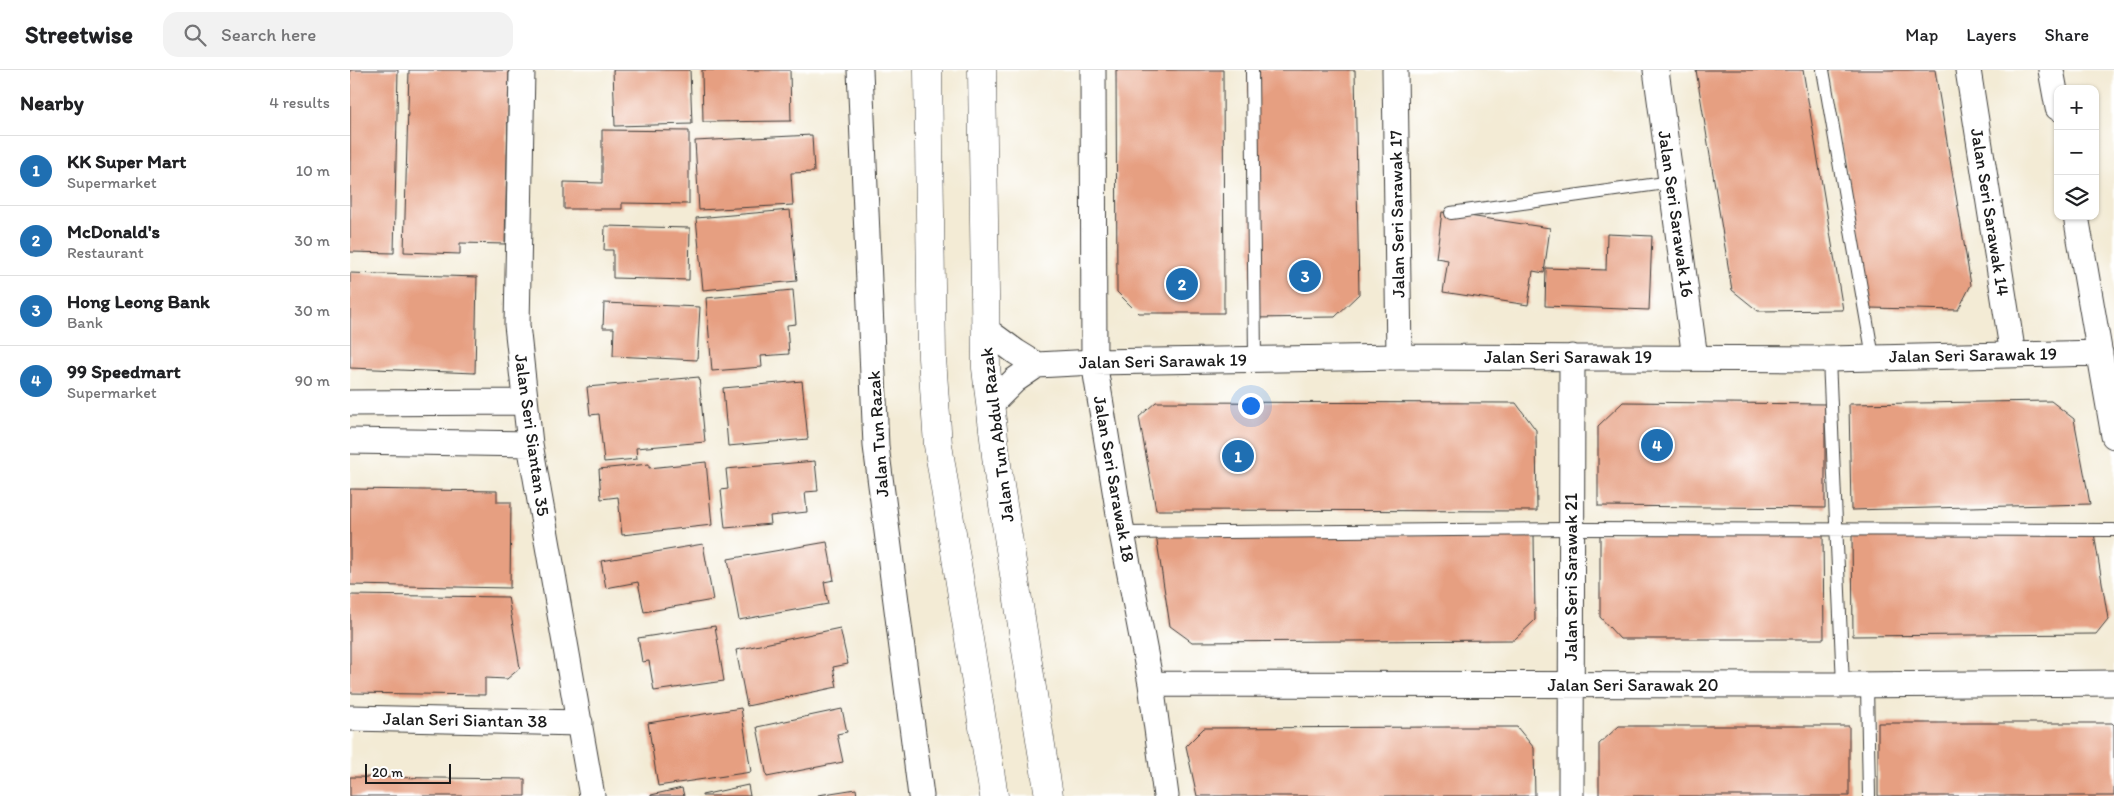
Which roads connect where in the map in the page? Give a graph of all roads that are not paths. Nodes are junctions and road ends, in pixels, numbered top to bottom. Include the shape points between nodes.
1 (522, 70) edge
2 (860, 70) edge
3 (928, 70) edge
4 (982, 70) edge
5 (1092, 70) edge
6 (1252, 70) edge
7 (1395, 70) edge
8 (1656, 70) edge
9 (1823, 70) edge
10 (1968, 70) edge
11 (2051, 70) edge
12 (2054, 86) edge
13 (1672, 182) junction
14 (1451, 213) dead end
15 (2077, 220) edge
16 (986, 330) junction
17 (2100, 353) junction
18 (2013, 355) junction
19 (1398, 357) junction
20 (1572, 357) junction
21 (1695, 358) junction
22 (1873, 358) junction
23 (1829, 359) junction
24 (1255, 360) junction
25 (1094, 362) junction
26 (1037, 364) junction
27 (525, 402) junction
28 (350, 403) edge
29 (991, 404) junction
30 (2114, 436) edge
31 (350, 441) edge
32 (530, 444) junction
33 (1571, 529) junction
34 (1837, 529) junction
35 (2114, 530) edge
36 (1122, 533) junction
37 (2114, 683) edge
38 (1151, 684) junction
39 (1571, 685) junction
40 (1843, 685) junction
41 (1867, 685) junction
42 (350, 718) edge
43 (580, 723) junction
44 (592, 796) edge
45 (921, 796) edge
46 (994, 796) edge
47 (1049, 796) edge
48 (1166, 796) edge
49 (1571, 796) edge
50 (1869, 796) edge

1 - 27 street, Jalan Seri Siantan 35 via 518,325
2 - 45 street, Jalan Tun Razak via 876,446
3 - 46 main road via 932,358 938,445
4 - 16 main road, Jalan Tun Abdul Razak
5 - 25 street, Jalan Seri Sarawak 18
6 - 24 lane
7 - 19 street, Jalan Seri Sarawak 17
8 - 13 street, Jalan Seri Sarawak 16
9 - 22 lane
10 - 18 street, Jalan Seri Sarawak 14
11 - 12 street
13 - 14 lane
13 - 21 street, Jalan Seri Sarawak 16
15 - 17 street
16 - 26 street
16 - 29 main road, Jalan Tun Abdul Razak via 986,368
17 - 18 street, Jalan Seri Sarawak 19
17 - 30 street
18 - 22 street, Jalan Seri Sarawak 19
19 - 20 street, Jalan Seri Sarawak 19
19 - 24 street, Jalan Seri Sarawak 19
20 - 21 street, Jalan Seri Sarawak 19
20 - 33 street, Jalan Seri Sarawak 21
21 - 23 street, Jalan Seri Sarawak 19
22 - 23 street, Jalan Seri Sarawak 19
23 - 34 lane
24 - 25 street, Jalan Seri Sarawak 19
25 - 26 street, Jalan Seri Sarawak 19
25 - 36 street, Jalan Seri Sarawak 18
26 - 29 street
27 - 28 street
27 - 32 street, Jalan Seri Siantan 35
29 - 47 main road, Jalan Tun Abdul Razak via 998,473
31 - 32 street
32 - 43 street, Jalan Seri Siantan 35
33 - 34 lane
33 - 36 lane
33 - 39 street, Jalan Seri Sarawak 21
34 - 35 lane
34 - 40 lane
36 - 38 street, Jalan Seri Sarawak 18
37 - 41 street, Jalan Seri Sarawak 20
38 - 39 street, Jalan Seri Sarawak 20
38 - 48 street, Jalan Seri Sarawak 18
39 - 40 street, Jalan Seri Sarawak 20
39 - 49 street, Jalan Seri Sarawak 21
40 - 41 street, Jalan Seri Sarawak 20
41 - 50 lane
42 - 43 street, Jalan Seri Siantan 38
43 - 44 street, Jalan Seri Siantan 35

